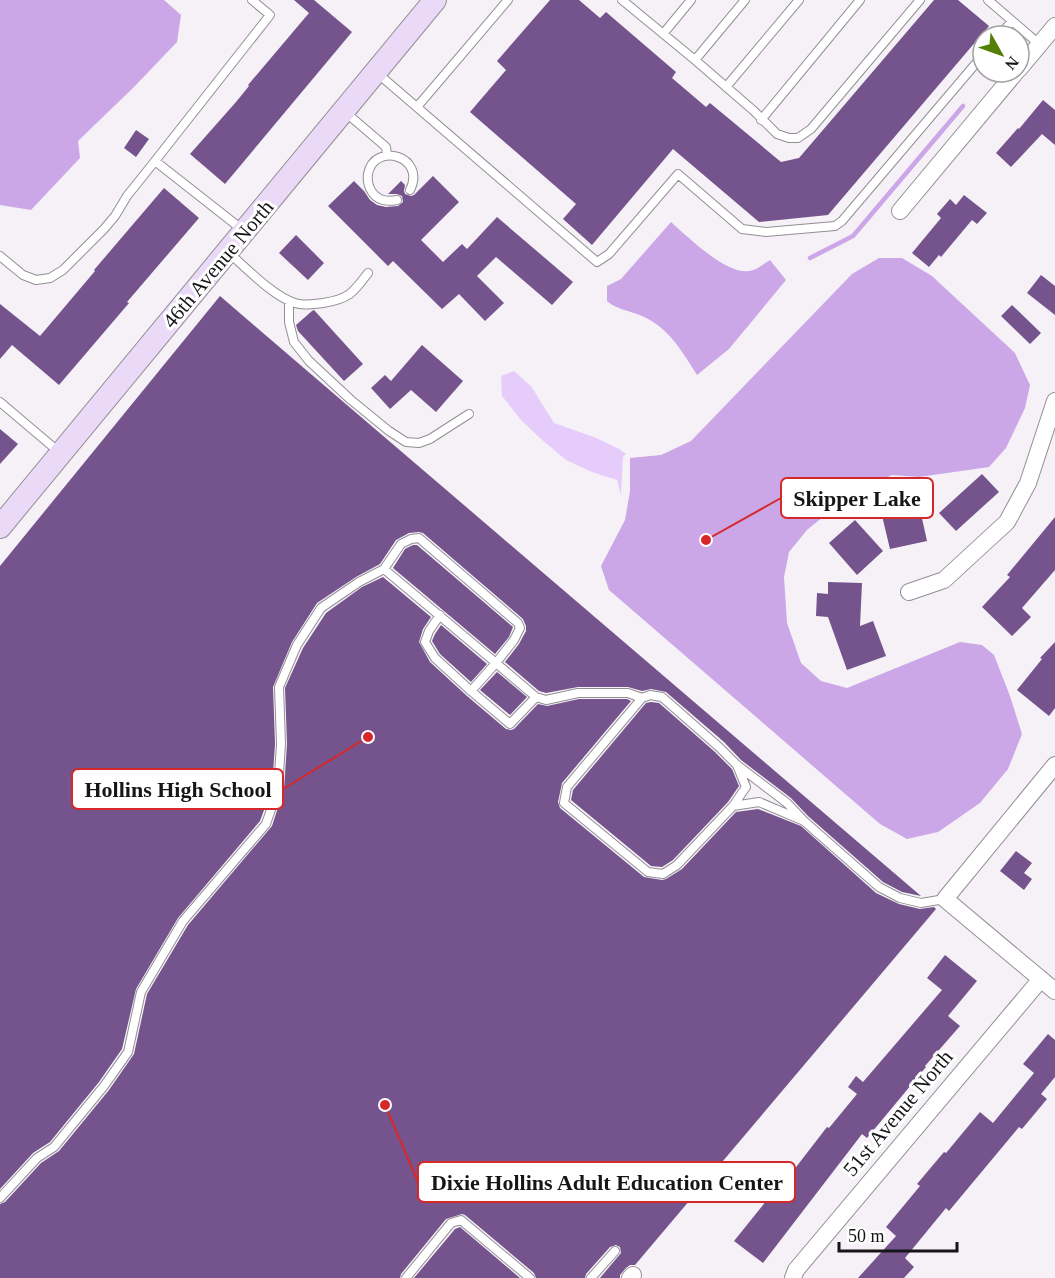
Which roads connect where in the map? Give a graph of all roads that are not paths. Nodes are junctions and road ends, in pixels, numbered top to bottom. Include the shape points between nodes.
1 (252, 0) edge
2 (508, 0) edge
3 (691, 0) edge
4 (745, 0) edge
5 (799, 0) edge
6 (860, 0) edge
7 (920, 0) edge
8 (988, 0) edge
9 (433, 1) edge
10 (627, 2) edge
11 (1012, 21) junction
12 (1009, 24) edge
13 (1055, 26) edge
14 (663, 34) junction
15 (1040, 44) junction
16 (1031, 55) edge
17 (695, 60) junction
18 (971, 69) edge
19 (376, 72) junction
20 (1006, 84) edge
21 (726, 87) junction
22 (417, 107) junction
23 (344, 111) junction
24 (761, 120) junction
25 (387, 155) junction
26 (155, 161) junction
27 (410, 190) dead end
28 (397, 200) dead end
29 (900, 211) dead end
30 (245, 231) junction
31 (228, 251) junction
32 (0, 256) edge
33 (368, 273) dead end
34 (289, 301) junction
35 (1055, 401) edge
36 (0, 402) edge
37 (470, 414) dead end
38 (61, 453) junction
39 (0, 527) edge
40 (384, 569) junction
41 (909, 592) dead end
42 (440, 615) junction
43 (496, 663) junction
44 (471, 691) junction
45 (536, 697) junction
46 (642, 698) junction
47 (737, 765) junction
48 (1055, 765) edge
49 (746, 787) junction
50 (759, 802) junction
51 (733, 806) junction
52 (804, 821) junction
53 (945, 899) junction
54 (1041, 979) junction
55 (1055, 992) edge
56 (0, 1198) edge
57 (615, 1251) dead end
58 (406, 1278) edge
59 (530, 1278) edge
60 (591, 1278) edge
61 (793, 1278) edge

1 - 26 lane via 270,15
2 - 22 lane
3 - 14 lane
4 - 17 lane
5 - 21 lane
6 - 24 lane
7 - 24 lane via 811,129 798,138 789,138 777,134
8 - 11 lane
9 - 19 street, 46th Avenue North
10 - 14 lane
11 - 12 lane
11 - 15 lane
13 - 15 street
14 - 17 lane
15 - 16 street
17 - 21 lane
18 - 22 lane via 835,226 766,232 742,229 678,174 609,254 597,262
19 - 22 lane
19 - 23 street, 46th Avenue North
20 - 29 street
21 - 24 lane
23 - 25 lane via 386,147
23 - 30 street, 46th Avenue North
25 - 27 lane via 408,163 414,177
25 - 28 lane via 369,169 368,183 375,196 389,202
26 - 30 lane
26 - 32 lane via 104,229 50,279 36,280 23,275
30 - 31 street, 46th Avenue North
31 - 34 lane
31 - 38 street, 46th Avenue North
33 - 34 lane via 357,288 340,300 315,304
34 - 37 lane via 294,342 309,361 351,400 406,442 430,439
35 - 41 street via 1028,483 1007,522 944,580
36 - 38 lane
38 - 39 street, 46th Avenue North
40 - 42 lane
40 - 43 lane via 401,544 419,538 518,623 520,628 514,640
40 - 56 lane via 321,608 297,645 279,687 278,789 266,824 183,921 141,992 128,1052 104,1086 54,1148 37,1158
42 - 43 lane
42 - 44 lane via 425,642 435,658
43 - 44 lane
43 - 45 lane
44 - 45 lane via 510,724
45 - 46 lane via 546,700 578,693 628,693
46 - 47 lane via 662,697
46 - 51 lane via 567,787 564,803 648,872 663,874 677,865
47 - 49 lane
47 - 52 lane
48 - 53 street
49 - 50 lane
49 - 51 lane
50 - 51 lane
50 - 52 lane
52 - 53 lane via 879,887 921,903
53 - 54 street
54 - 55 street
54 - 61 street, 51st Avenue North
57 - 60 lane
58 - 59 lane via 451,1223 461,1220

